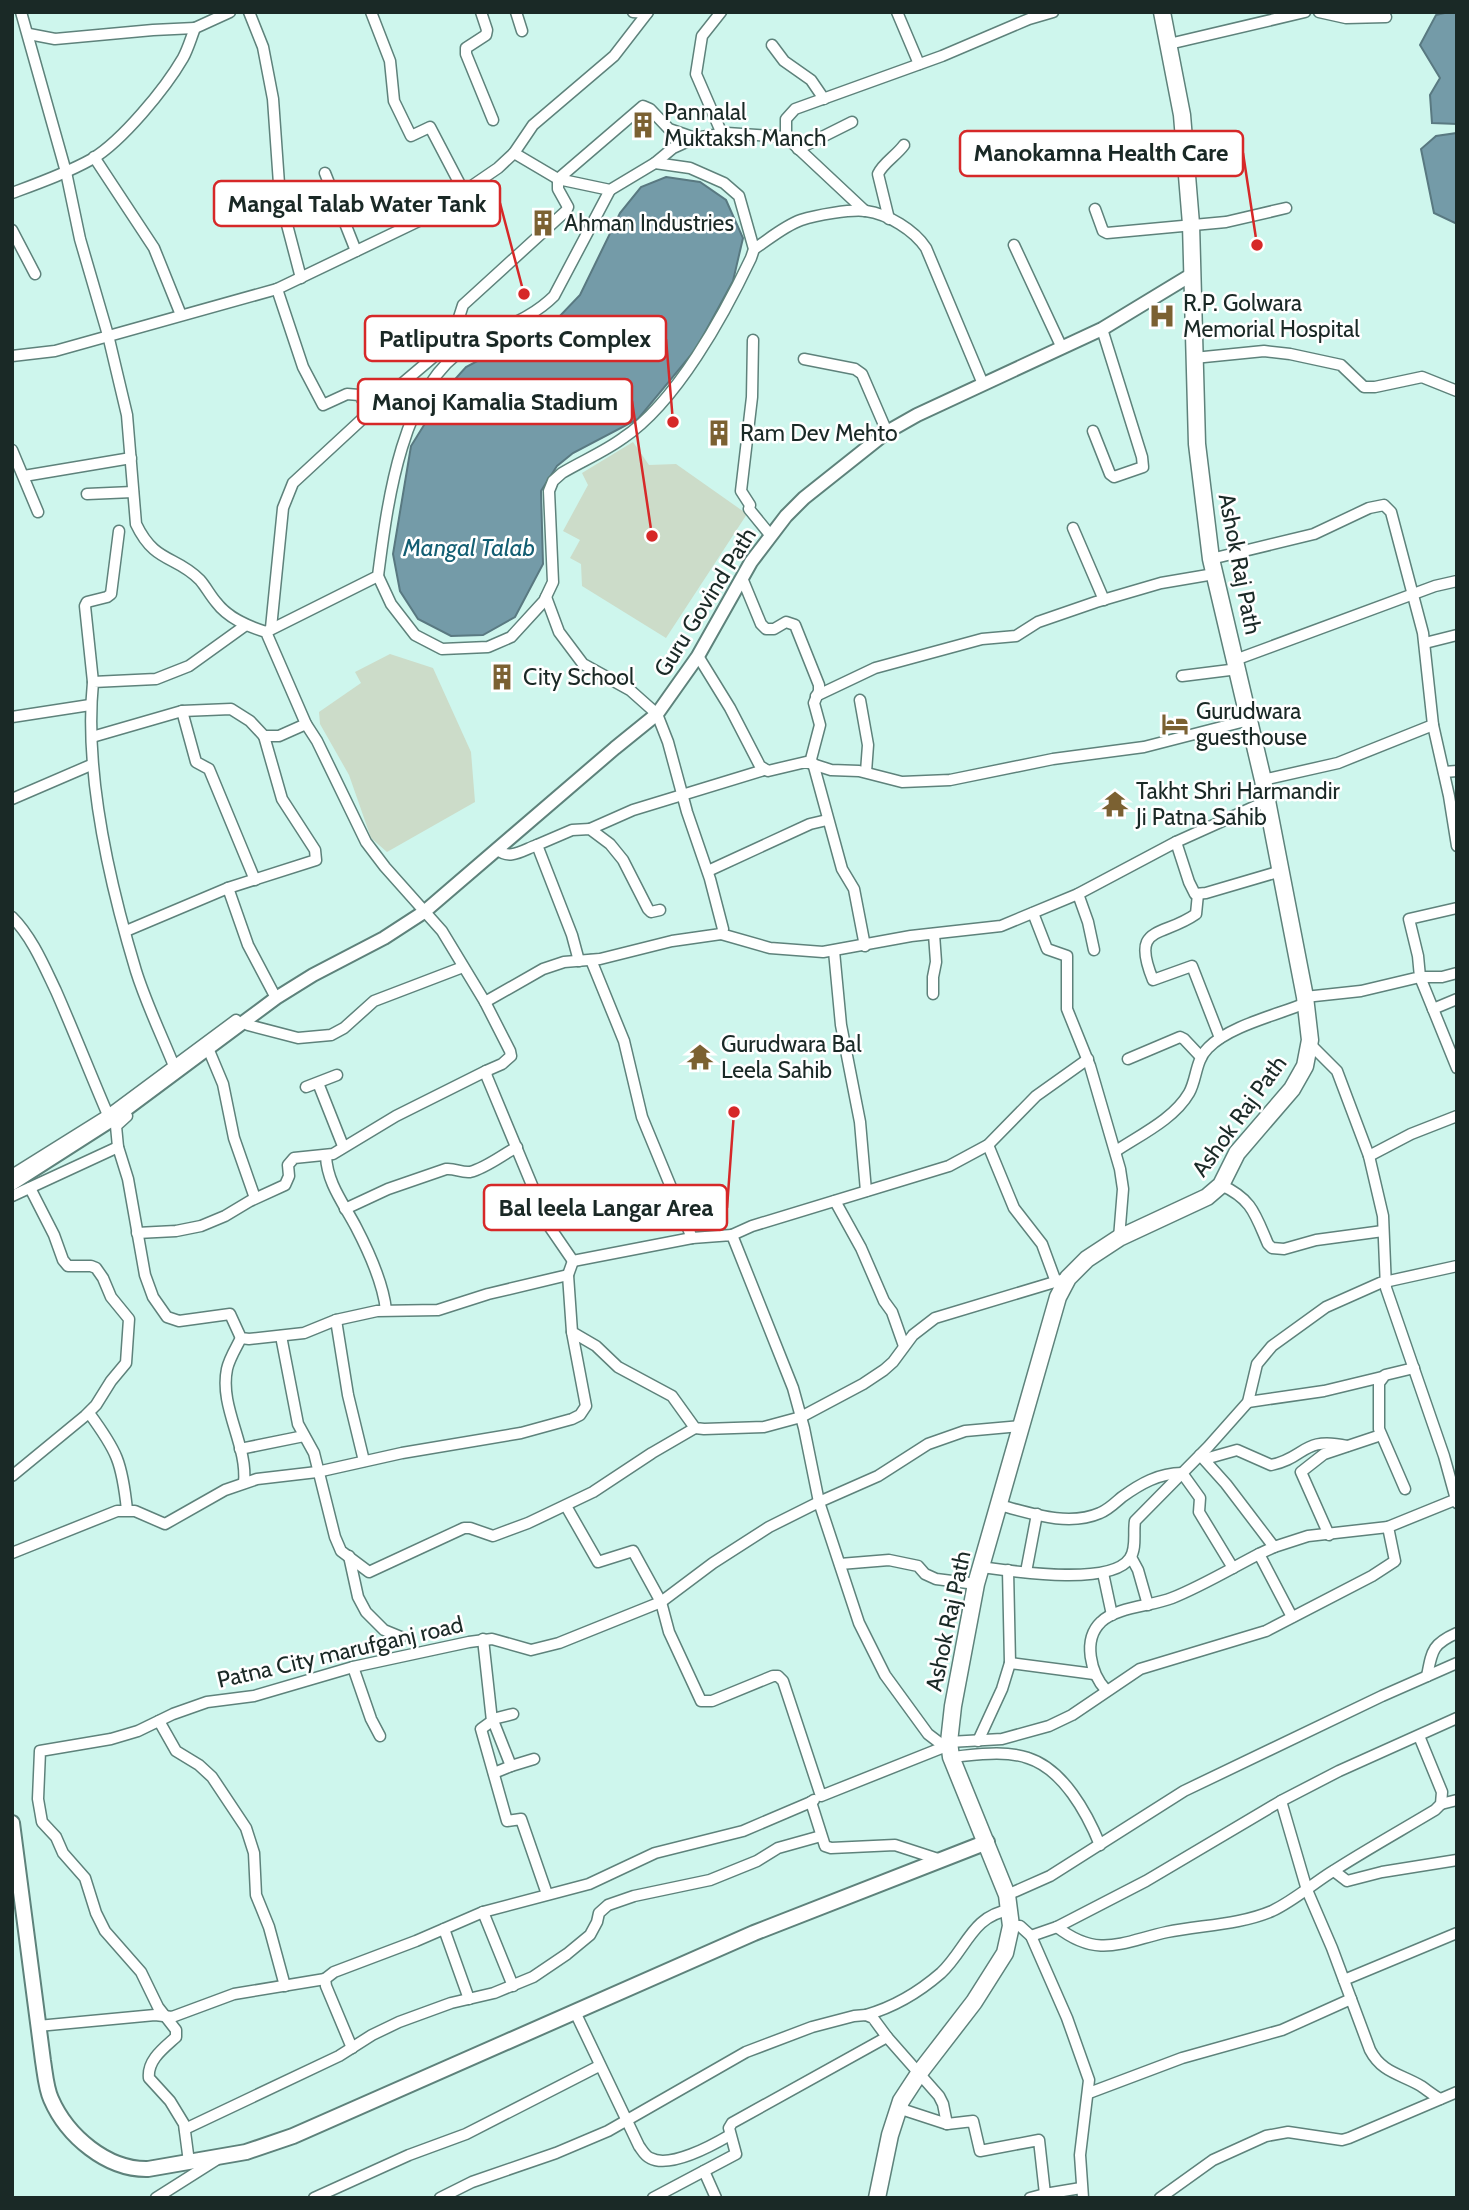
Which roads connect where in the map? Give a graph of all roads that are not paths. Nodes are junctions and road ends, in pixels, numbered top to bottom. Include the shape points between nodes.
1 (21, 12) edge
2 (229, 12) edge
3 (249, 12) edge
4 (371, 12) edge
5 (481, 12) edge
6 (516, 12) edge
7 (633, 12) edge
8 (721, 12) edge
9 (897, 12) edge
10 (1053, 12) edge
11 (1162, 12) edge
12 (1305, 12) edge
13 (1319, 12) edge
14 (647, 13) edge
15 (1386, 17) dead end
16 (195, 28) junction
17 (522, 31) dead end
18 (29, 34) junction
19 (1169, 44) junction
20 (772, 45) dead end
21 (919, 64) junction
22 (824, 99) junction
23 (493, 120) dead end
24 (852, 122) dead end
25 (722, 134) junction
26 (786, 137) junction
27 (695, 138) junction
28 (904, 145) dead end
29 (798, 149) junction
30 (514, 153) junction
31 (94, 157) junction
32 (655, 163) junction
33 (66, 172) junction
34 (325, 173) dead end
35 (558, 179) junction
36 (610, 190) junction
37 (464, 192) junction
38 (12, 193) edge
39 (1286, 208) dead end
40 (1095, 209) dead end
41 (865, 211) junction
42 (890, 219) junction
43 (1191, 224) junction
44 (12, 230) edge
45 (1014, 245) dead end
46 (754, 249) junction
47 (356, 251) junction
48 (35, 274) dead end
49 (1191, 275) junction
50 (302, 278) junction
51 (277, 289) junction
52 (181, 315) junction
53 (1102, 329) junction
54 (108, 335) junction
55 (752, 340) dead end
56 (1062, 348) junction
57 (12, 355) edge
58 (1194, 358) junction
59 (804, 359) dead end
60 (983, 384) junction
61 (1457, 391) edge
62 (385, 398) junction
63 (412, 415) junction
64 (1093, 431) dead end
65 (887, 432) junction
66 (12, 450) edge
67 (131, 458) junction
68 (24, 476) junction
69 (133, 492) junction
70 (87, 494) dead end
71 (38, 512) dead end
72 (1073, 528) dead end
73 (119, 531) dead end
74 (771, 536) junction
75 (1212, 566) junction
76 (378, 576) junction
77 (742, 578) junction
78 (1457, 580) edge
79 (1414, 594) junction
80 (546, 597) junction
81 (1104, 600) junction
82 (246, 625) junction
83 (269, 630) junction
84 (1457, 635) edge
85 (1425, 643) junction
86 (698, 656) junction
87 (1237, 664) junction
88 (1182, 676) dead end
89 (93, 682) junction
90 (816, 696) junction
91 (860, 701) dead end
92 (90, 705) junction
93 (182, 711) junction
94 (657, 715) junction
95 (12, 718) edge
96 (1249, 720) junction
97 (306, 724) junction
98 (1433, 725) junction
99 (264, 736) junction
100 (92, 737) junction
101 (812, 763) junction
102 (91, 765) junction
103 (764, 770) junction
104 (1457, 771) edge
105 (866, 772) junction
106 (1444, 772) junction
107 (1263, 780) junction
108 (682, 794) junction
109 (12, 799) edge
110 (1267, 801) junction
111 (827, 820) junction
112 (590, 829) junction
113 (1176, 842) junction
114 (537, 845) junction
115 (1457, 846) edge
116 (497, 849) junction
117 (708, 871) junction
118 (1281, 871) junction
119 (255, 880) junction
120 (228, 888) junction
121 (1078, 894) junction
122 (1198, 894) junction
123 (1457, 908) edge
124 (660, 910) dead end
125 (425, 912) junction
126 (1033, 913) junction
127 (12, 917) edge
128 (126, 931) junction
129 (721, 934) junction
130 (934, 934) junction
131 (865, 946) junction
132 (1094, 950) dead end
133 (834, 951) junction
134 (591, 960) junction
135 (579, 961) junction
136 (463, 967) junction
137 (1457, 973) edge
138 (1420, 977) junction
139 (933, 994) dead end
140 (276, 998) junction
141 (1457, 999) edge
142 (1306, 1000) junction
143 (485, 1002) junction
144 (1433, 1009) junction
145 (248, 1021) junction
146 (1220, 1038) junction
147 (1309, 1043) junction
148 (211, 1053) junction
149 (1201, 1057) junction
150 (1088, 1059) junction
151 (1128, 1059) dead end
152 (174, 1066) junction
153 (1457, 1068) edge
154 (486, 1071) junction
155 (337, 1075) dead end
156 (318, 1083) junction
157 (306, 1087) dead end
158 (108, 1115) junction
159 (1457, 1116) edge
160 (988, 1144) junction
161 (343, 1146) junction
162 (118, 1147) junction
163 (517, 1147) junction
164 (1116, 1151) junction
165 (326, 1156) junction
166 (1368, 1156) junction
167 (12, 1175) edge
168 (12, 1184) edge
169 (1221, 1185) junction
170 (30, 1188) junction
171 (866, 1191) junction
172 (12, 1196) edge
173 (255, 1198) junction
174 (835, 1201) junction
175 (345, 1209) junction
176 (1383, 1231) junction
177 (137, 1233) junction
178 (732, 1235) junction
179 (692, 1238) junction
180 (1119, 1238) junction
181 (573, 1261) junction
182 (1457, 1266) edge
183 (568, 1275) junction
184 (1062, 1280) junction
185 (1385, 1282) junction
186 (386, 1310) junction
187 (336, 1320) junction
188 (572, 1332) junction
189 (281, 1336) junction
190 (240, 1338) junction
191 (904, 1346) junction
192 (1413, 1368) junction
193 (1382, 1377) junction
194 (1248, 1402) junction
195 (89, 1413) junction
196 (801, 1417) junction
197 (1021, 1426) junction
198 (695, 1428) junction
199 (1381, 1434) junction
200 (304, 1436) junction
201 (1347, 1446) junction
202 (240, 1449) junction
203 (1203, 1457) junction
204 (364, 1461) junction
205 (317, 1472) junction
206 (1182, 1473) junction
207 (12, 1476) edge
208 (244, 1483) junction
209 (1405, 1489) dead end
210 (1456, 1501) edge
211 (818, 1502) junction
212 (566, 1506) junction
213 (999, 1506) junction
214 (127, 1510) junction
215 (1037, 1514) junction
216 (1388, 1527) junction
217 (1329, 1535) junction
218 (1274, 1547) junction
219 (12, 1553) edge
220 (1259, 1555) junction
221 (349, 1556) junction
222 (1131, 1558) junction
223 (840, 1564) junction
224 (981, 1567) junction
225 (1233, 1568) junction
226 (1008, 1570) junction
227 (1026, 1572) junction
228 (1103, 1573) junction
229 (976, 1584) junction
230 (661, 1602) junction
231 (1148, 1605) junction
232 (1112, 1615) junction
233 (1292, 1618) junction
234 (1457, 1633) edge
235 (401, 1637) dead end
236 (483, 1639) junction
237 (1010, 1663) junction
238 (1457, 1663) edge
239 (353, 1667) junction
240 (1094, 1674) junction
241 (1427, 1676) junction
242 (1106, 1690) junction
243 (513, 1714) dead end
244 (1457, 1717) edge
245 (492, 1719) junction
246 (159, 1721) junction
247 (380, 1736) dead end
248 (1419, 1736) junction
249 (978, 1741) junction
250 (948, 1749) junction
251 (534, 1759) dead end
252 (511, 1766) junction
253 (494, 1773) junction
254 (821, 1796) junction
255 (1457, 1800) edge
256 (1281, 1801) junction
257 (811, 1802) junction
258 (1441, 1804) junction
259 (12, 1823) edge
260 (821, 1836) junction
261 (987, 1842) junction
262 (1100, 1845) junction
263 (941, 1860) junction
264 (1457, 1860) edge
265 (1334, 1871) junction
266 (1307, 1890) junction
267 (547, 1894) junction
268 (1010, 1910) junction
269 (483, 1912) junction
270 (1057, 1927) junction
271 (444, 1929) junction
272 (1457, 1934) edge
273 (1031, 1936) junction
274 (326, 1979) junction
275 (1344, 1980) junction
276 (285, 1986) junction
277 (513, 1986) junction
278 (469, 1999) junction
279 (1351, 1999) junction
280 (575, 2012) junction
281 (866, 2015) junction
282 (164, 2017) junction
283 (38, 2026) junction
284 (887, 2036) junction
285 (352, 2048) junction
286 (599, 2066) junction
287 (919, 2071) junction
288 (1457, 2092) edge
289 (1089, 2093) junction
290 (1440, 2099) junction
291 (898, 2108) junction
292 (627, 2120) junction
293 (947, 2124) junction
294 (185, 2129) junction
295 (730, 2135) junction
296 (222, 2156) junction
297 (189, 2162) junction
298 (704, 2172) junction
299 (1082, 2193) edge
300 (1045, 2194) junction
301 (156, 2198) edge
302 (314, 2198) edge
303 (440, 2198) edge
304 (653, 2198) edge
305 (716, 2198) edge
306 (877, 2198) edge
307 (1030, 2198) edge
308 (1160, 2198) edge

1 - 18 street
2 - 16 street
3 - 50 street via 263,47 273,99 280,198
4 - 37 street via 390,61 394,101 406,128 411,136 430,127
5 - 23 street via 486,35 469,45 466,54
6 - 17 street
7 - 14 street
8 - 25 street via 702,36 696,74
9 - 21 street
10 - 21 street
11 - 19 main road, Ashok Raj Path
12 - 19 street
13 - 15 street via 1346,18
14 - 30 street via 614,57 533,125
16 - 18 street via 55,39
16 - 31 street via 183,58 151,101
18 - 33 street
19 - 43 main road, Ashok Raj Path via 1182,115
20 - 22 street via 784,61 811,80
21 - 22 street
22 - 26 street via 789,113
24 - 29 street
25 - 26 street
25 - 27 street
26 - 29 street
27 - 32 street
27 - 35 street via 670,130 643,106
28 - 42 street via 877,174
29 - 41 street
30 - 35 street
30 - 37 street
31 - 33 street
31 - 52 street via 154,248
32 - 36 street
32 - 46 street via 690,168 732,189 739,196
33 - 38 street
33 - 54 street
34 - 47 street
35 - 36 street
35 - 62 street via 566,211 463,305 449,344
36 - 63 street via 554,296 542,308 452,358
37 - 47 street via 425,218
39 - 43 street
40 - 43 street via 1107,233
41 - 42 street
41 - 46 street via 799,221
42 - 60 street via 926,248
43 - 49 main road, Ashok Raj Path
44 - 48 street
45 - 56 street
46 - 80 street via 727,309 655,411 624,438 553,481 549,491 553,582
47 - 50 street
49 - 53 street, Guru Govind Path
49 - 58 main road, Ashok Raj Path
50 - 51 street
51 - 52 street
51 - 62 street via 303,367 323,405 347,394 359,395 369,409
52 - 54 street
53 - 56 street, Guru Govind Path
53 - 64 street via 1143,467 1117,477 1110,474
54 - 57 street via 55,351
54 - 67 street via 127,415
55 - 74 street via 752,397 741,491
56 - 60 street, Guru Govind Path
58 - 61 street via 1276,352 1331,361 1349,370 1364,387 1422,377
58 - 75 main road, Ashok Raj Path via 1197,444
59 - 65 street via 862,374
60 - 65 street, Guru Govind Path
62 - 63 street
62 - 83 street via 293,483 283,508
63 - 76 street via 386,513
65 - 74 street, Guru Govind Path via 804,498
66 - 68 street
67 - 68 street
67 - 69 street
68 - 71 street
69 - 70 street
69 - 82 street via 136,524 143,538 155,552 200,580 223,611
72 - 81 street
73 - 89 street via 111,594 87,601 85,606
74 - 77 street, Guru Govind Path
75 - 79 street via 1314,534 1384,505 1391,512
75 - 81 street
75 - 87 main road, Ashok Raj Path
76 - 80 street via 391,604 415,635 442,649 488,647 511,637
76 - 83 street
77 - 86 street, Guru Govind Path
77 - 90 street via 766,629 786,622 795,625 819,685
78 - 79 street
79 - 85 street
79 - 87 street
80 - 94 street via 559,632 583,664 630,690
81 - 90 street via 1038,622 1016,636 982,639 875,668
82 - 83 street
82 - 89 street via 189,666 156,679
83 - 97 street
84 - 85 street
85 - 98 street
86 - 94 street, Guru Govind Path
86 - 103 street
87 - 88 street
87 - 96 main road, Ashok Raj Path
89 - 92 street
90 - 101 street via 820,725
91 - 105 street via 868,745
92 - 95 street
92 - 100 street
93 - 99 street via 231,709
93 - 100 street
93 - 119 street via 196,762 209,769
94 - 108 street
94 - 116 street, Guru Govind Path
96 - 105 street via 1144,747 1054,759 961,779 902,782
96 - 107 main road, Ashok Raj Path
97 - 99 street via 279,736
97 - 125 street via 366,842
98 - 106 street
98 - 107 street via 1338,763
99 - 119 street via 282,799 317,855 312,863
100 - 102 street
101 - 103 street
101 - 105 street via 831,770
101 - 111 street
102 - 109 street
102 - 128 street
103 - 108 street
104 - 106 street
106 - 115 street
107 - 110 main road, Ashok Raj Path
108 - 112 street via 609,818
108 - 117 street
110 - 113 street
110 - 118 main road, Ashok Raj Path
111 - 117 street
111 - 131 street via 842,869 854,889
112 - 114 street via 572,830
112 - 124 street via 623,860 648,909
113 - 121 street
113 - 122 street via 1189,882
114 - 116 street via 508,856
114 - 135 street
116 - 125 street, Guru Govind Path
117 - 129 street
118 - 122 street
118 - 142 main road, Ashok Raj Path
119 - 120 street
120 - 128 street
120 - 140 street via 248,945
121 - 126 street
121 - 132 street
122 - 146 street via 1196,914 1156,934 1145,943 1144,952 1153,980 1192,966
123 - 138 street via 1409,919
125 - 136 street
125 - 140 street, Guru Govind Path
126 - 130 street via 1001,926
126 - 150 street via 1047,949 1067,956 1067,1009
127 - 158 street via 45,968
128 - 152 street via 136,972
129 - 133 street via 785,950
129 - 134 street via 672,940
130 - 131 street
130 - 139 street
131 - 133 street
133 - 171 street
134 - 135 street
134 - 179 street via 624,1041 638,1105
135 - 143 street via 543,969
136 - 143 street
136 - 145 street via 374,1001 331,1035 298,1038
137 - 138 street
138 - 142 street
138 - 144 street
140 - 145 street, Guru Govind Path
141 - 144 street
142 - 146 street
142 - 147 main road, Ashok Raj Path
143 - 154 street via 511,1056
144 - 153 street
145 - 148 street
145 - 152 street via 242,1016
145 - 168 street, Guru Govind Path
146 - 149 street
147 - 166 street via 1337,1071
147 - 169 main road, Ashok Raj Path via 1305,1066 1292,1089 1237,1153
148 - 162 street via 119,1122
148 - 173 street
149 - 151 street via 1180,1037
149 - 164 street via 1181,1103
150 - 160 street via 1036,1096
150 - 164 street
152 - 158 street
154 - 161 street
154 - 163 street
155 - 156 street
156 - 157 street
156 - 161 street
158 - 167 street
159 - 166 street
160 - 171 street via 934,1172
160 - 184 street via 1014,1208
161 - 165 street
162 - 170 street
162 - 177 street
163 - 175 street via 480,1168 466,1173 446,1169
163 - 181 street via 549,1226
164 - 180 street via 1123,1189
165 - 173 street via 294,1158 285,1185
165 - 175 street via 329,1175
166 - 176 street
169 - 176 street via 1250,1205 1268,1244 1276,1250
169 - 180 main road, Ashok Raj Path via 1207,1198
170 - 172 street
170 - 195 street via 63,1260 68,1266 96,1268 129,1319 126,1363
171 - 174 street
173 - 177 street via 201,1226
174 - 178 street
174 - 191 street via 892,1312
175 - 186 street via 380,1282
176 - 185 street
177 - 190 street via 148,1286 167,1317 179,1321 230,1314
178 - 179 street
178 - 196 street
179 - 181 street
180 - 184 main road, Ashok Raj Path
181 - 183 street
182 - 185 street
183 - 186 street via 438,1310
183 - 188 street
184 - 191 street via 941,1316
184 - 197 main road, Ashok Raj Path
185 - 192 street
185 - 194 street via 1326,1307 1272,1346 1258,1364
186 - 187 street
187 - 189 street
187 - 204 street
188 - 198 street via 618,1367 672,1396
188 - 204 street via 586,1406 580,1415 521,1433
189 - 190 street
189 - 200 street
190 - 202 street via 226,1378
191 - 196 street via 878,1374
192 - 193 street
192 - 210 street
193 - 194 street
193 - 199 street
194 - 203 street
195 - 207 street
195 - 214 street via 120,1463
196 - 198 street via 764,1427
196 - 211 street
197 - 211 street, Patna City marufganj road via 950,1435 878,1476
197 - 213 main road, Ashok Raj Path
198 - 212 street
199 - 201 street
199 - 209 street
200 - 202 street
200 - 205 street via 314,1453
201 - 203 street via 1317,1443 1271,1465 1237,1450
201 - 217 street via 1316,1458 1301,1472
202 - 208 street
203 - 206 street
203 - 218 street
204 - 205 street
205 - 208 street
205 - 221 street via 335,1537
206 - 215 street via 1143,1483 1092,1516 1067,1519
206 - 222 street via 1135,1521
206 - 225 street via 1200,1498 1199,1512
208 - 214 street via 165,1524
210 - 216 street
211 - 223 street
211 - 230 street, Patna City marufganj road via 758,1534
212 - 221 street via 493,1536 470,1528 458,1530 375,1571 369,1572
212 - 230 street via 598,1562 633,1551
213 - 215 street
213 - 224 main road, Ashok Raj Path
214 - 219 street
215 - 227 street
216 - 217 street
216 - 233 street via 1395,1561
217 - 218 street
218 - 220 street
220 - 225 street
220 - 233 street
221 - 235 street via 366,1612 384,1630
222 - 228 street
222 - 231 street
223 - 229 street via 890,1560 918,1566 936,1579
223 - 250 street via 859,1623 885,1675 928,1734
224 - 226 street
224 - 229 main road, Ashok Raj Path
225 - 231 street via 1173,1598
226 - 227 street
226 - 237 street
227 - 228 street
228 - 232 street
229 - 250 main road, Ashok Raj Path
230 - 236 street, Patna City marufganj road via 540,1648
230 - 254 street via 669,1632 701,1701 712,1701 773,1676 783,1681
231 - 232 street
232 - 240 street via 1093,1634
233 - 242 street via 1266,1631 1140,1669
234 - 241 street via 1435,1647
236 - 239 street, Patna City marufganj road
236 - 245 street
237 - 240 street
237 - 249 street
238 - 241 street
239 - 246 street, Patna City marufganj road via 254,1696 207,1702
239 - 247 street
240 - 242 street
241 - 262 street via 1177,1795
242 - 249 street via 1049,1726
243 - 245 street
244 - 248 street
245 - 252 street
245 - 253 street via 481,1729
246 - 276 street via 176,1751 212,1777 246,1828 254,1853 256,1895
246 - 282 street, Patna City marufganj road via 102,1742 40,1751 38,1799 42,1822 82,1873 100,1923 141,1972
248 - 256 street
248 - 258 street via 1442,1792
249 - 250 street
250 - 254 street
250 - 261 main road, Ashok Raj Path
250 - 262 street via 1027,1757 1039,1763 1074,1797
251 - 252 street
252 - 253 street
253 - 267 street via 507,1821 521,1819
254 - 257 street
255 - 258 street
256 - 266 street
256 - 270 street via 1146,1881
257 - 260 street
257 - 267 street via 756,1826 655,1853 589,1884
258 - 265 street
259 - 283 main road
260 - 263 street via 831,1848 895,1845
260 - 277 street via 778,1848 704,1882 608,1905 599,1913 594,1930 576,1947
261 - 263 main road
261 - 268 main road, Ashok Raj Path
262 - 268 street via 1043,1880
263 - 280 main road via 754,1933
264 - 265 street via 1347,1881
265 - 266 street
266 - 270 street via 1258,1915 1101,1947 1082,1943
266 - 275 street
267 - 269 street
268 - 273 street
268 - 281 street via 982,1922 949,1965 923,1987
268 - 287 main road via 1005,1953 974,2002
269 - 271 street
269 - 277 street
270 - 273 street
271 - 274 street
271 - 278 street
272 - 275 street
273 - 289 street via 1074,2034
274 - 276 street
274 - 285 street
275 - 279 street
276 - 282 street via 227,1996
277 - 278 street
278 - 285 street via 399,2022
279 - 289 street via 1282,2030 1182,2057
279 - 290 street via 1379,2064
280 - 286 street
280 - 296 main road via 293,2136
281 - 284 street
281 - 292 street via 823,2024 756,2048
282 - 283 street
282 - 294 street via 178,2033 154,2059 149,2078 170,2101
283 - 297 main road via 50,2098 81,2142 132,2169
284 - 287 street
284 - 295 street via 732,2123
285 - 294 street
286 - 292 street
286 - 302 street via 466,2134
287 - 291 main road
287 - 293 street via 943,2104
288 - 290 street
289 - 299 street via 1080,2155
290 - 308 street via 1342,2140 1288,2132 1266,2136 1213,2160
291 - 293 street
291 - 306 main road
292 - 295 street via 644,2153 653,2160 682,2157
292 - 303 street
293 - 300 street via 973,2121 979,2151 1039,2140
294 - 297 street
295 - 298 street via 736,2154
296 - 297 main road
296 - 301 street
298 - 304 street
298 - 305 street
299 - 300 street
300 - 307 street

